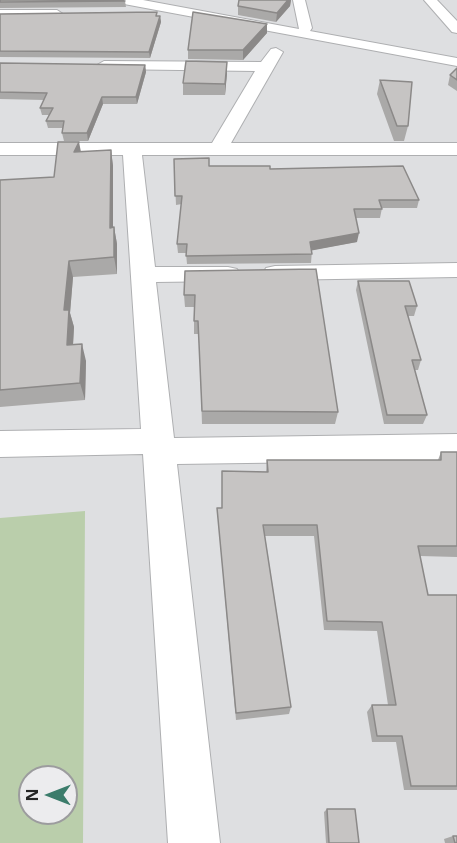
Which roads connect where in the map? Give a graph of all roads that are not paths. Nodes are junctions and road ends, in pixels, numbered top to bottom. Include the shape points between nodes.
1 (149, 0) edge
2 (298, 0) edge
3 (430, 0) edge
4 (121, 7) edge
5 (0, 14) edge
6 (71, 14) edge
7 (457, 29) edge
8 (299, 30) junction
9 (457, 56) edge
10 (457, 62) edge
11 (92, 64) edge
12 (265, 67) junction
13 (0, 149) edge
14 (132, 149) junction
15 (218, 149) junction
16 (457, 149) edge
17 (457, 270) edge
18 (144, 275) junction
19 (0, 444) edge
20 (158, 446) junction
21 (457, 447) edge
22 (194, 843) edge

1 - 8 street
2 - 8 street
3 - 7 street
4 - 8 street via 190,12
5 - 6 street
8 - 9 street
8 - 10 street
8 - 12 street
11 - 12 street
12 - 15 street
13 - 14 street
14 - 15 street
14 - 18 street
15 - 16 street
17 - 18 street
18 - 20 street
19 - 20 street
20 - 21 street
20 - 22 street

